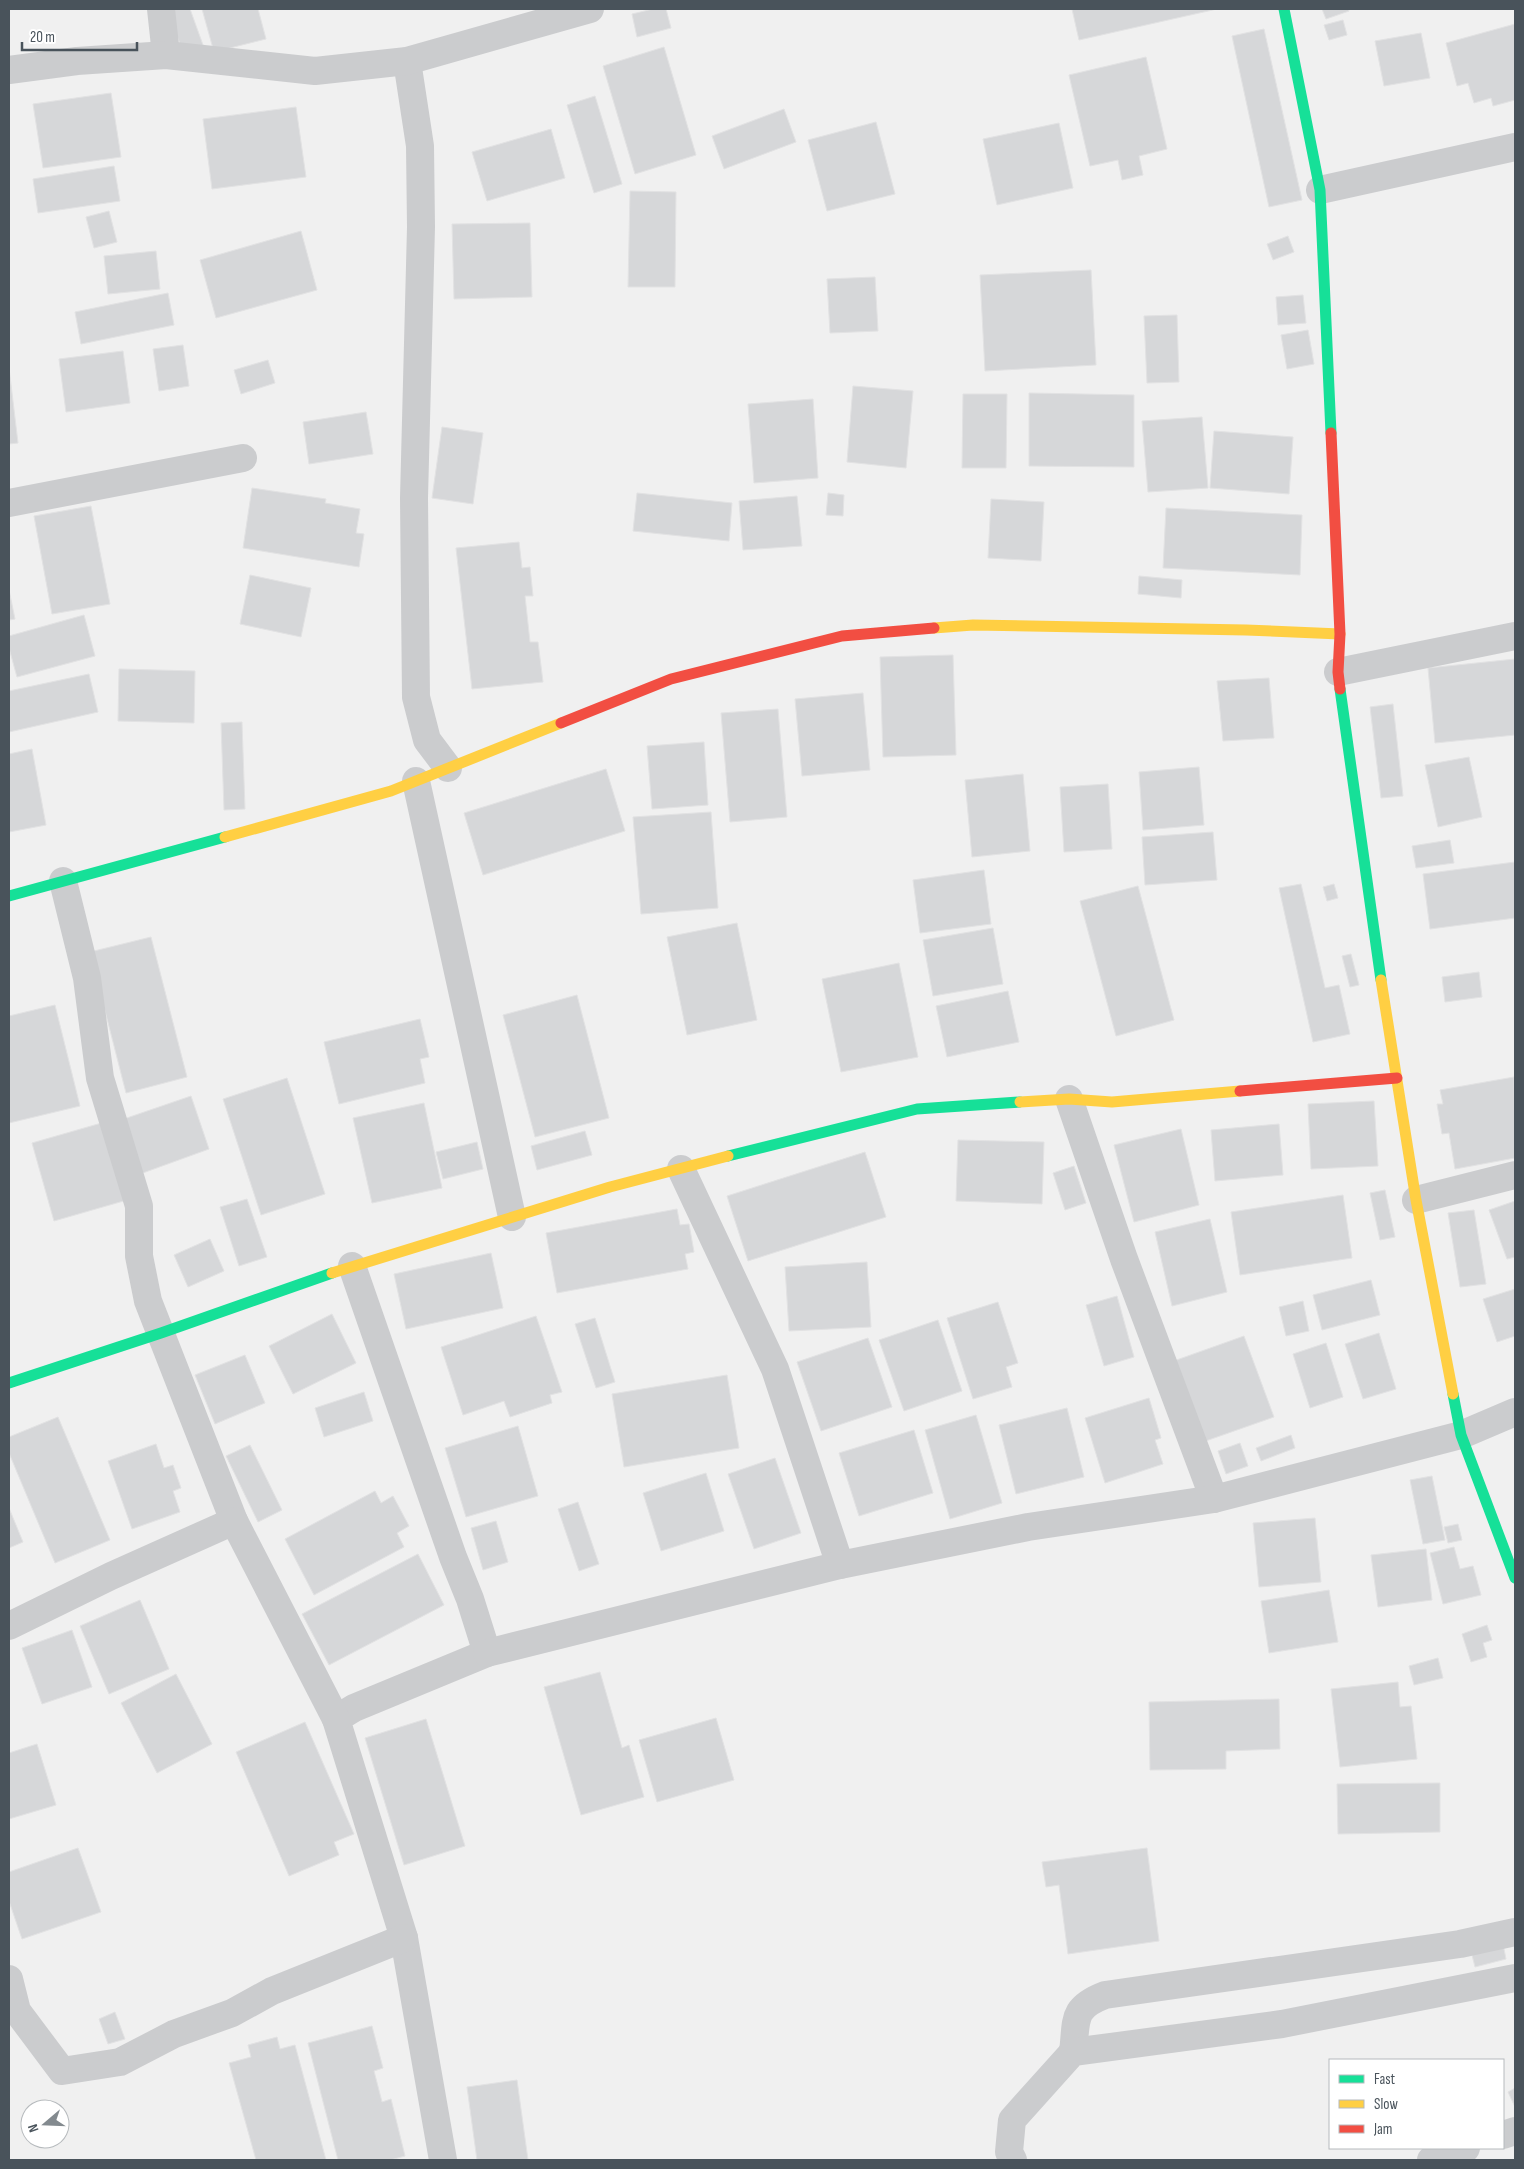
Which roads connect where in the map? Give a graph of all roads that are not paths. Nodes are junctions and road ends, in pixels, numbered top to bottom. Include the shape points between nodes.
1 (161, 9) edge
2 (590, 9) edge
3 (1284, 9) edge
4 (166, 55) junction
5 (407, 61) junction
6 (9, 70) edge
7 (1515, 147) edge
8 (1320, 190) junction
9 (243, 458) dead end
10 (9, 504) edge
11 (1340, 634) junction
12 (1515, 636) edge
13 (1338, 672) junction
14 (448, 768) junction
15 (416, 781) junction
16 (63, 881) junction
17 (9, 896) edge
18 (1397, 1078) junction
19 (1069, 1099) junction
20 (681, 1169) junction
21 (1515, 1175) edge
22 (1416, 1200) junction
23 (512, 1216) junction
24 (352, 1266) junction
25 (161, 1333) junction
26 (9, 1384) edge
27 (1515, 1412) edge
28 (1462, 1435) junction
29 (1214, 1499) junction
30 (234, 1521) junction
31 (840, 1565) junction
32 (1515, 1578) edge
33 (9, 1626) edge
34 (486, 1653) junction
35 (336, 1719) junction
36 (1515, 1932) edge
37 (404, 1938) junction
38 (1515, 1978) edge
39 (9, 1980) edge
40 (1073, 2052) junction
41 (1463, 2149) edge
42 (443, 2160) edge
43 (1012, 2160) edge
44 (1431, 2160) edge

1 - 4 street
2 - 5 street
3 - 8 street
4 - 5 street via 315,71
4 - 6 street
5 - 14 street via 420,146 414,498 416,697 427,740
7 - 8 street
8 - 11 street
9 - 10 street
11 - 13 street
11 - 14 street via 973,624 842,636 671,679
12 - 13 street
13 - 18 street
14 - 15 street
15 - 16 street
15 - 23 street
16 - 17 street
16 - 25 street via 87,978 100,1078 139,1206 139,1256 148,1301
18 - 19 street via 1112,1102
18 - 22 street
19 - 20 street via 917,1109
19 - 29 street via 1124,1259
20 - 23 street
20 - 31 street via 775,1369
21 - 22 street
22 - 28 street
23 - 24 street
24 - 25 street
24 - 34 street via 470,1599
25 - 26 street
25 - 30 street
27 - 28 street
28 - 29 street
28 - 32 street
29 - 31 street via 1028,1527
30 - 33 street
30 - 35 street
31 - 34 street
34 - 35 street via 354,1708
35 - 37 street
36 - 40 street via 1460,1944 1105,1995 1080,2009
37 - 39 street via 272,1991 232,2013 174,2034 120,2062 62,2071 17,2011
37 - 42 street
38 - 40 street via 1282,2024
40 - 43 street via 1012,2120 1009,2152
41 - 44 street

